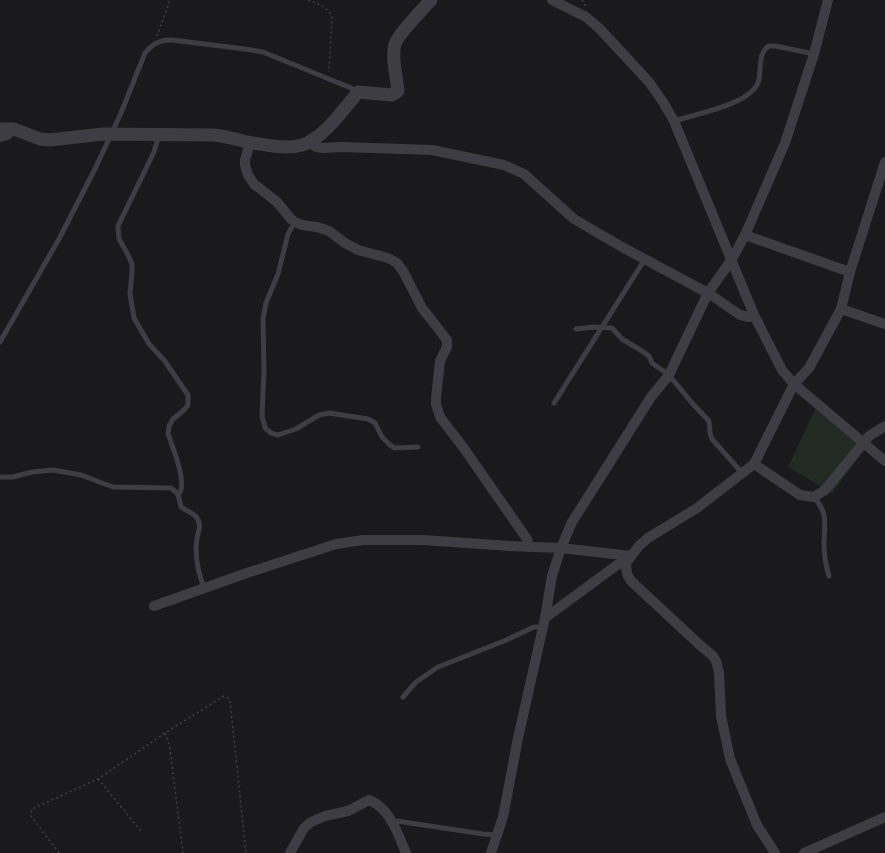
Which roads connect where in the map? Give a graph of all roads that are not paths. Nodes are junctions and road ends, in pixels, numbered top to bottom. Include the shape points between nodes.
1 (431, 0) edge
2 (552, 0) edge
3 (828, 0) edge
4 (814, 54) junction
5 (358, 92) junction
6 (674, 120) junction
7 (0, 129) edge
8 (14, 129) junction
9 (112, 134) junction
10 (159, 134) junction
11 (0, 137) edge
12 (309, 142) junction
13 (250, 143) junction
14 (885, 162) edge
15 (295, 222) junction
16 (745, 235) junction
17 (645, 259) junction
18 (732, 259) junction
19 (850, 272) junction
20 (708, 293) junction
21 (841, 309) junction
22 (754, 315) junction
23 (885, 324) edge
24 (602, 327) junction
25 (576, 329) dead end
26 (0, 342) edge
27 (669, 375) junction
28 (794, 384) junction
29 (554, 403) dead end
30 (885, 426) edge
31 (864, 442) junction
32 (418, 447) dead end
33 (885, 461) edge
34 (754, 464) junction
35 (743, 474) junction
36 (0, 476) edge
37 (178, 495) junction
38 (814, 497) junction
39 (529, 546) junction
40 (561, 548) junction
41 (628, 559) junction
42 (829, 576) dead end
43 (204, 588) junction
44 (154, 606) dead end
45 (544, 622) junction
46 (403, 697) dead end
47 (885, 817) edge
48 (392, 822) junction
49 (498, 835) junction
50 (290, 853) edge
51 (406, 853) edge
52 (492, 853) edge
53 (775, 853) edge
54 (804, 853) edge

1 - 5 street via 396,44 394,58 398,91 392,95
2 - 6 street via 586,17 599,28 649,82
3 - 4 street
4 - 6 lane via 769,46 763,52 758,82 748,95 737,102
4 - 16 street via 785,143
5 - 9 lane via 329,78 255,50 172,40 159,42 145,53
5 - 12 street via 327,127
6 - 18 street
7 - 8 street
8 - 9 street via 50,140
8 - 11 street
9 - 10 street
9 - 26 lane via 59,239
10 - 13 street via 228,136
10 - 37 lane via 154,152 117,231 132,264 130,294 134,318 149,344 164,360 188,395 188,405 176,415 168,430 181,476 181,490
12 - 13 street via 289,147
12 - 17 street via 323,148 432,150 504,165 524,174 574,219
13 - 15 street via 245,160 250,180 277,202
14 - 19 street
15 - 32 lane via 288,234 263,319 263,424 278,435 296,429 313,417 324,414 364,418 375,423 382,437 395,448
15 - 39 street via 329,231 351,246 388,258 401,267 422,308 447,340 447,347 440,361 436,398 440,417 527,539
16 - 18 street
16 - 19 street
17 - 20 street
17 - 24 lane
18 - 20 street
18 - 22 street
19 - 21 street
20 - 22 street via 740,315
20 - 27 street
21 - 23 street
21 - 28 street via 809,368
22 - 28 street via 782,370
24 - 25 lane
24 - 27 lane via 612,328 622,339 642,350 652,363
24 - 29 lane
27 - 35 lane via 709,421 712,439
27 - 40 street via 651,397 572,522
28 - 31 street
28 - 34 street
30 - 31 street
31 - 33 street
31 - 38 street via 825,490
34 - 35 street
34 - 38 street via 800,495
35 - 41 street via 697,508 648,538
36 - 37 lane via 13,477 53,470 81,475 113,487 171,488
37 - 43 lane via 182,507 195,515 199,521 196,559
38 - 42 lane via 822,508 825,520 824,551
39 - 40 street
39 - 43 street via 424,540 363,540 336,544
40 - 41 street
40 - 45 street via 552,576
41 - 45 street
41 - 53 street via 627,574 631,581 716,661 721,716 730,759 757,825
43 - 44 street
45 - 46 lane via 438,668 416,682
45 - 49 street
47 - 54 street
48 - 49 lane
48 - 50 street via 380,806 366,800 348,811 311,822 304,828
48 - 51 street
49 - 52 street

